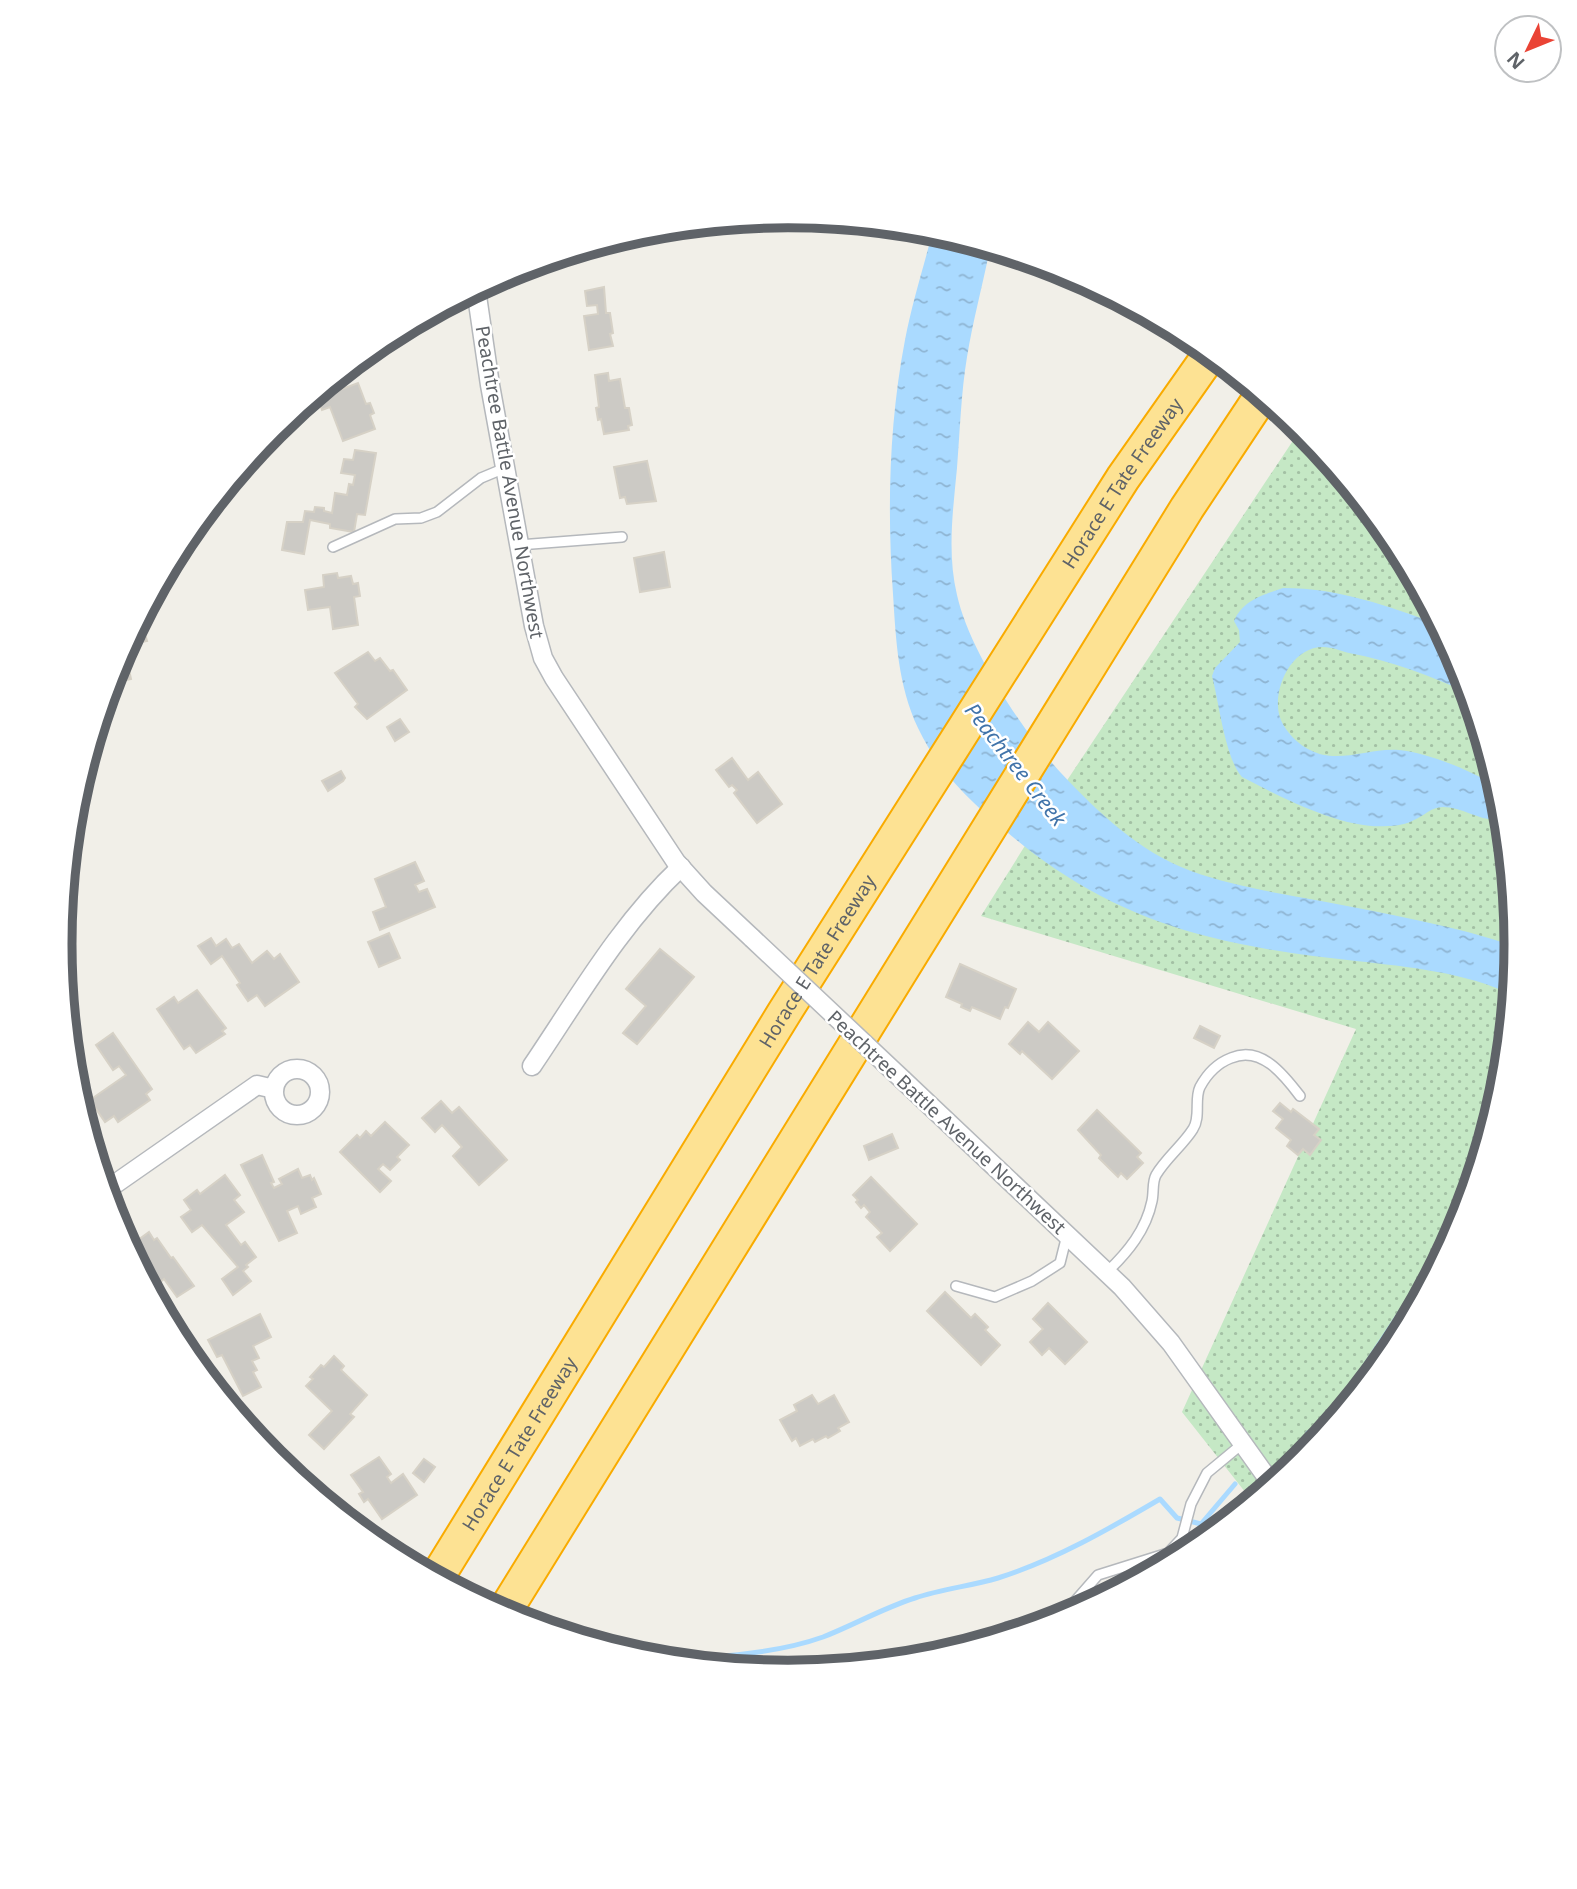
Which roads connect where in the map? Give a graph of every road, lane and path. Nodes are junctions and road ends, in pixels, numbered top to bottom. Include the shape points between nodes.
1 (478, 299) edge
2 (1205, 362) edge
3 (1257, 403) edge
4 (505, 468) junction
5 (622, 537) dead end
6 (519, 545) junction
7 (333, 547) dead end
8 (681, 867) junction
9 (532, 1066) dead end
10 (274, 1089) dead end
11 (1300, 1097) dead end
12 (114, 1185) edge
13 (1067, 1235) junction
14 (1107, 1272) junction
15 (956, 1286) dead end
16 (1242, 1444) junction
17 (1267, 1478) edge
18 (1171, 1550) edge
19 (1164, 1554) edge
20 (441, 1571) edge
21 (1076, 1601) edge
22 (509, 1605) edge

1 - 4 street, Peachtree Battle Avenue Northwest
2 - 20 highway, Horace E Tate Freeway via 1123,478 784,1013
3 - 22 highway via 965,865
4 - 6 street, Peachtree Battle Avenue Northwest
4 - 7 lane via 481,478 437,512 395,519
5 - 6 lane
6 - 8 street, Peachtree Battle Avenue Northwest via 543,658
8 - 9 street via 655,892
8 - 13 street, Peachtree Battle Avenue Northwest, bridge
10 - 12 street via 257,1085
11 - 14 lane via 1268,1062 1237,1055 1218,1063 1199,1088 1195,1126 1154,1177 1148,1218 1135,1242
13 - 14 street, Peachtree Battle Avenue Northwest
13 - 15 lane via 1059,1263 1032,1282 995,1297
14 - 16 street, Peachtree Battle Avenue Northwest via 1171,1343
16 - 17 street, Peachtree Battle Avenue Northwest
16 - 18 lane via 1207,1473 1189,1509 1182,1538
19 - 21 lane via 1098,1575

